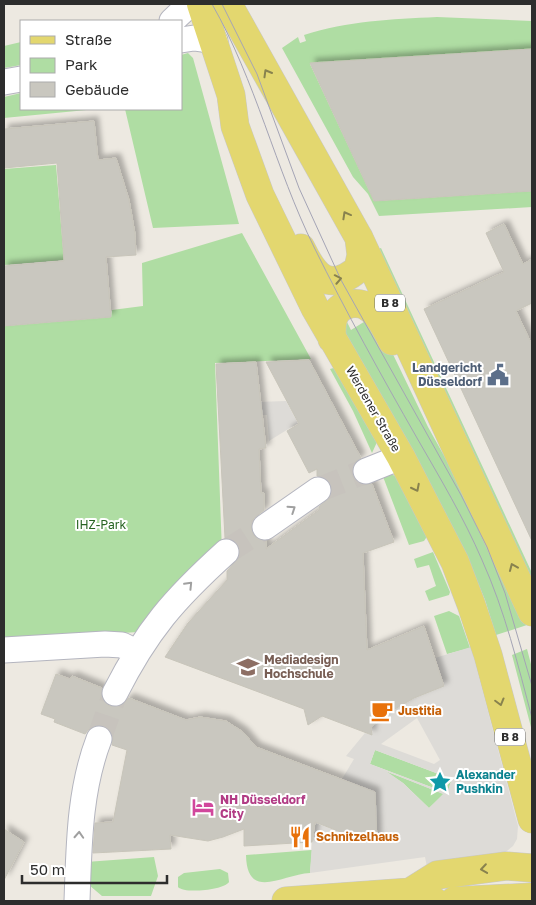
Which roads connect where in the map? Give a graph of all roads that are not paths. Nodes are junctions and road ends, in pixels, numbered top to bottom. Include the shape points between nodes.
1 (190, 4) edge
2 (201, 4) edge
3 (228, 4) edge
4 (173, 20) edge
5 (182, 40) edge
6 (215, 41) junction
7 (20, 79) edge
8 (4, 82) edge
9 (230, 95) junction
10 (359, 238) junction
11 (332, 339) junction
12 (456, 444) junction
13 (401, 457) junction
14 (366, 471) tunnel mouth
15 (318, 490) tunnel mouth
16 (265, 527) tunnel mouth
17 (226, 552) tunnel mouth
18 (532, 612) edge
19 (4, 650) edge
20 (136, 652) junction
21 (116, 693) tunnel mouth
22 (99, 740) tunnel mouth
23 (532, 819) edge
24 (532, 868) edge
25 (532, 897) edge
26 (418, 898) edge
27 (77, 901) edge
28 (286, 901) edge
29 (454, 901) edge

1 - 4 street
2 - 6 main road, Werdener Straße / B 8
10 -> 3 main road, B 8
5 - 6 street
6 - 9 main road, Werdener Straße / B 8
7 - 8 street
9 -> 10 main road via 247,121 265,173 311,268 318,276 331,281 341,280 358,269 361,262
9 - 11 main road, Werdener Straße / B 8 via 235,126 260,195
10 - 12 main road, B 8
11 - 12 main road via 331,325 343,306 368,307 378,315 433,426
11 - 13 main road, Werdener Straße / B 8
18 -> 12 main road, B 8
13 - 14 street
13 -> 23 main road, Werdener Straße / B 8 via 455,562 471,604
16 -> 15 street
20 -> 17 street via 172,603
19 - 20 street via 105,644 122,645
20 - 21 street
27 -> 22 street via 80,819 87,777
24 -> 26 main road via 506,866 437,875
25 - 29 main road
26 - 28 main road

